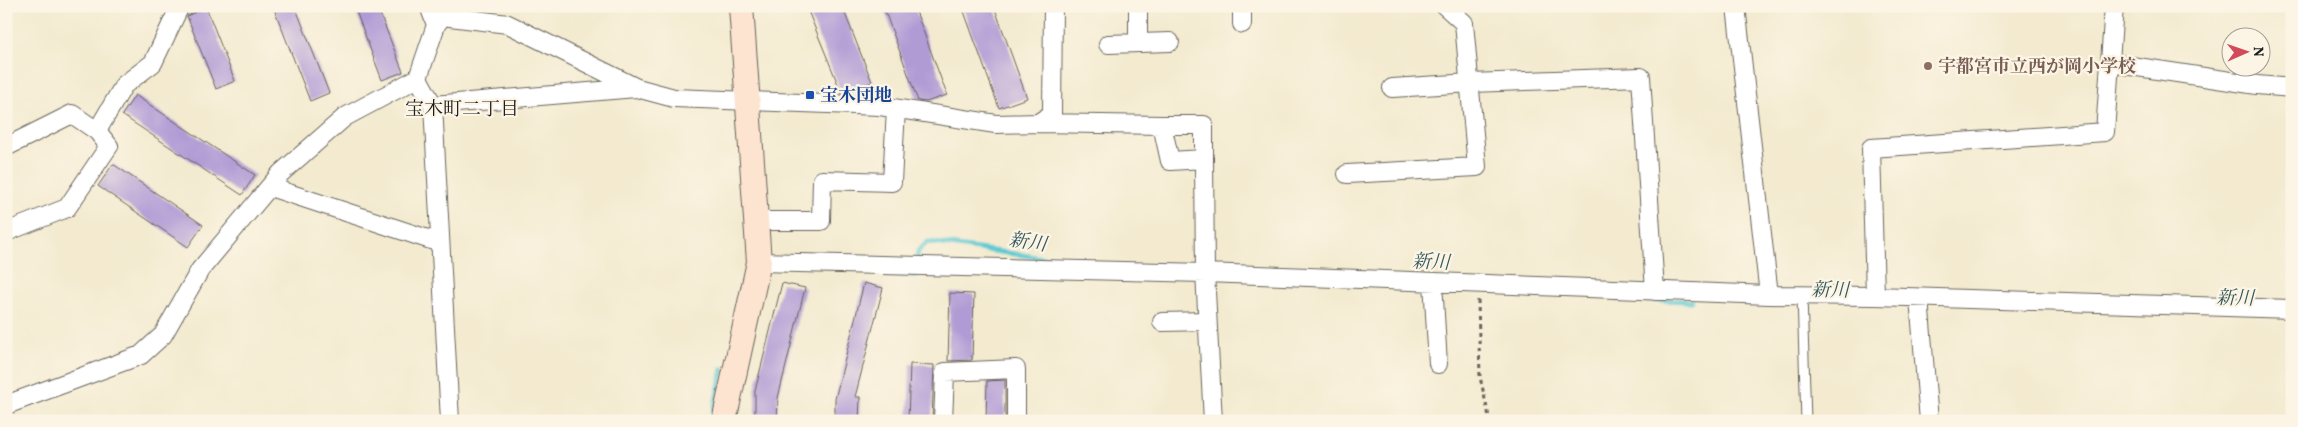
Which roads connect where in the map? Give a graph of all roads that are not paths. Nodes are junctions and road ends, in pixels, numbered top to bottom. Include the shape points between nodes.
1 (180, 6) edge
2 (741, 6) edge
3 (1053, 6) edge
4 (1138, 6) edge
5 (1242, 6) edge
6 (1445, 6) edge
7 (1736, 6) edge
8 (2114, 6) edge
9 (439, 14) edge
10 (1242, 24) dead end
11 (1170, 42) dead end
12 (1138, 43) junction
13 (1108, 44) dead end
14 (2111, 63) junction
15 (418, 78) junction
16 (1470, 83) junction
17 (637, 88) junction
18 (1392, 88) dead end
19 (2292, 88) edge
20 (748, 101) junction
21 (433, 105) junction
22 (896, 109) junction
23 (1038, 123) junction
24 (1162, 124) junction
25 (97, 131) junction
26 (6, 147) edge
27 (1204, 159) junction
28 (1347, 174) dead end
29 (270, 187) junction
30 (757, 221) junction
31 (6, 232) edge
32 (440, 243) junction
33 (759, 262) junction
34 (1205, 273) junction
35 (1433, 282) junction
36 (1656, 291) junction
37 (1769, 295) junction
38 (1802, 296) junction
39 (1875, 296) junction
40 (1919, 298) junction
41 (2292, 309) edge
42 (1207, 321) junction
43 (1162, 322) dead end
44 (1438, 364) dead end
45 (6, 405) edge
46 (450, 421) edge
47 (724, 421) edge
48 (943, 421) edge
49 (1016, 421) edge
50 (1213, 421) edge
51 (1806, 421) edge
52 (1929, 421) edge

1 - 25 street via 153,63 124,85
2 - 20 street
3 - 23 street via 1052,114
4 - 12 street
5 - 10 street
6 - 16 street via 1464,23
7 - 37 street
8 - 14 street
9 - 15 street
9 - 17 street via 508,24
11 - 12 street
12 - 13 street
14 - 19 street
14 - 39 street via 2106,132 1871,148
15 - 21 street
15 - 29 street via 345,117 281,173
16 - 18 street
16 - 28 street via 1477,167
16 - 36 street via 1641,77
17 - 20 street via 674,98
17 - 21 street
20 - 22 street
20 - 30 street
21 - 32 street
22 - 23 street via 996,124
22 - 30 street via 892,182 822,180 821,221
23 - 24 street
24 - 27 street via 1170,161
24 - 27 street via 1204,125
25 - 26 street via 72,114
25 - 31 street via 109,146 66,208
27 - 34 street
29 - 32 street
29 - 45 street via 200,270 163,335 141,355
30 - 33 street
32 - 46 street
33 - 34 street
33 - 47 street
34 - 35 street
34 - 42 street
35 - 36 street
35 - 44 street
36 - 37 street
37 - 38 street
38 - 39 street
38 - 51 lane
39 - 40 street
40 - 41 street
40 - 52 street
42 - 43 street
42 - 50 street
48 - 49 street via 945,372 1016,369

